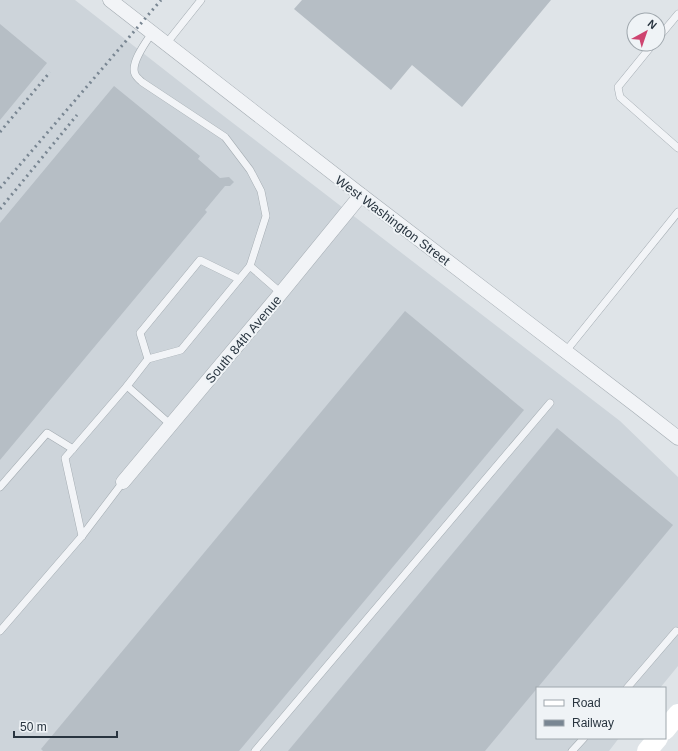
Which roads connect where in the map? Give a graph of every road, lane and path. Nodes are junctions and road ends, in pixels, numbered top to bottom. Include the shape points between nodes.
1 (201, 0) edge
2 (118, 2) edge
3 (678, 14) edge
4 (666, 28) edge
5 (152, 33) junction
6 (166, 44) junction
7 (646, 52) edge
8 (678, 148) edge
9 (361, 195) junction
10 (678, 212) edge
11 (250, 266) junction
12 (238, 279) junction
13 (281, 293) junction
14 (566, 351) junction
15 (148, 359) junction
16 (127, 386) junction
17 (550, 403) dead end
18 (171, 425) junction
19 (678, 438) edge
20 (73, 449) junction
21 (123, 482) joint
22 (0, 487) edge
23 (82, 536) junction
24 (0, 631) edge
25 (676, 631) dead end
26 (628, 687) edge
27 (678, 714) edge
28 (666, 729) edge
29 (583, 739) edge
30 (657, 739) edge
31 (255, 751) edge
32 (572, 751) edge
33 (647, 751) edge

1 - 6 lane
2 - 5 street, West Washington Street
3 - 4 lane
5 - 6 street, West Washington Street
5 - 11 lane via 138,57 135,74 142,82 225,138 250,170 261,191 266,216
6 - 9 street, West Washington Street
7 - 8 lane via 618,87 620,97
9 - 13 street, South 84th Avenue
9 - 14 street, West Washington Street
10 - 14 lane
11 - 12 lane
11 - 13 lane
12 - 15 lane via 181,350
12 - 15 lane via 200,260 140,333
13 - 18 street, South 84th Avenue
14 - 19 street, West Washington Street
15 - 16 lane
16 - 18 lane
16 - 20 lane
17 - 31 lane
18 - 21 street, South 84th Avenue
20 - 22 lane via 48,433
20 - 23 lane via 65,458
21 - 23 lane
23 - 24 lane
25 - 26 lane
27 - 28 main road
29 - 32 lane
30 - 33 main road

